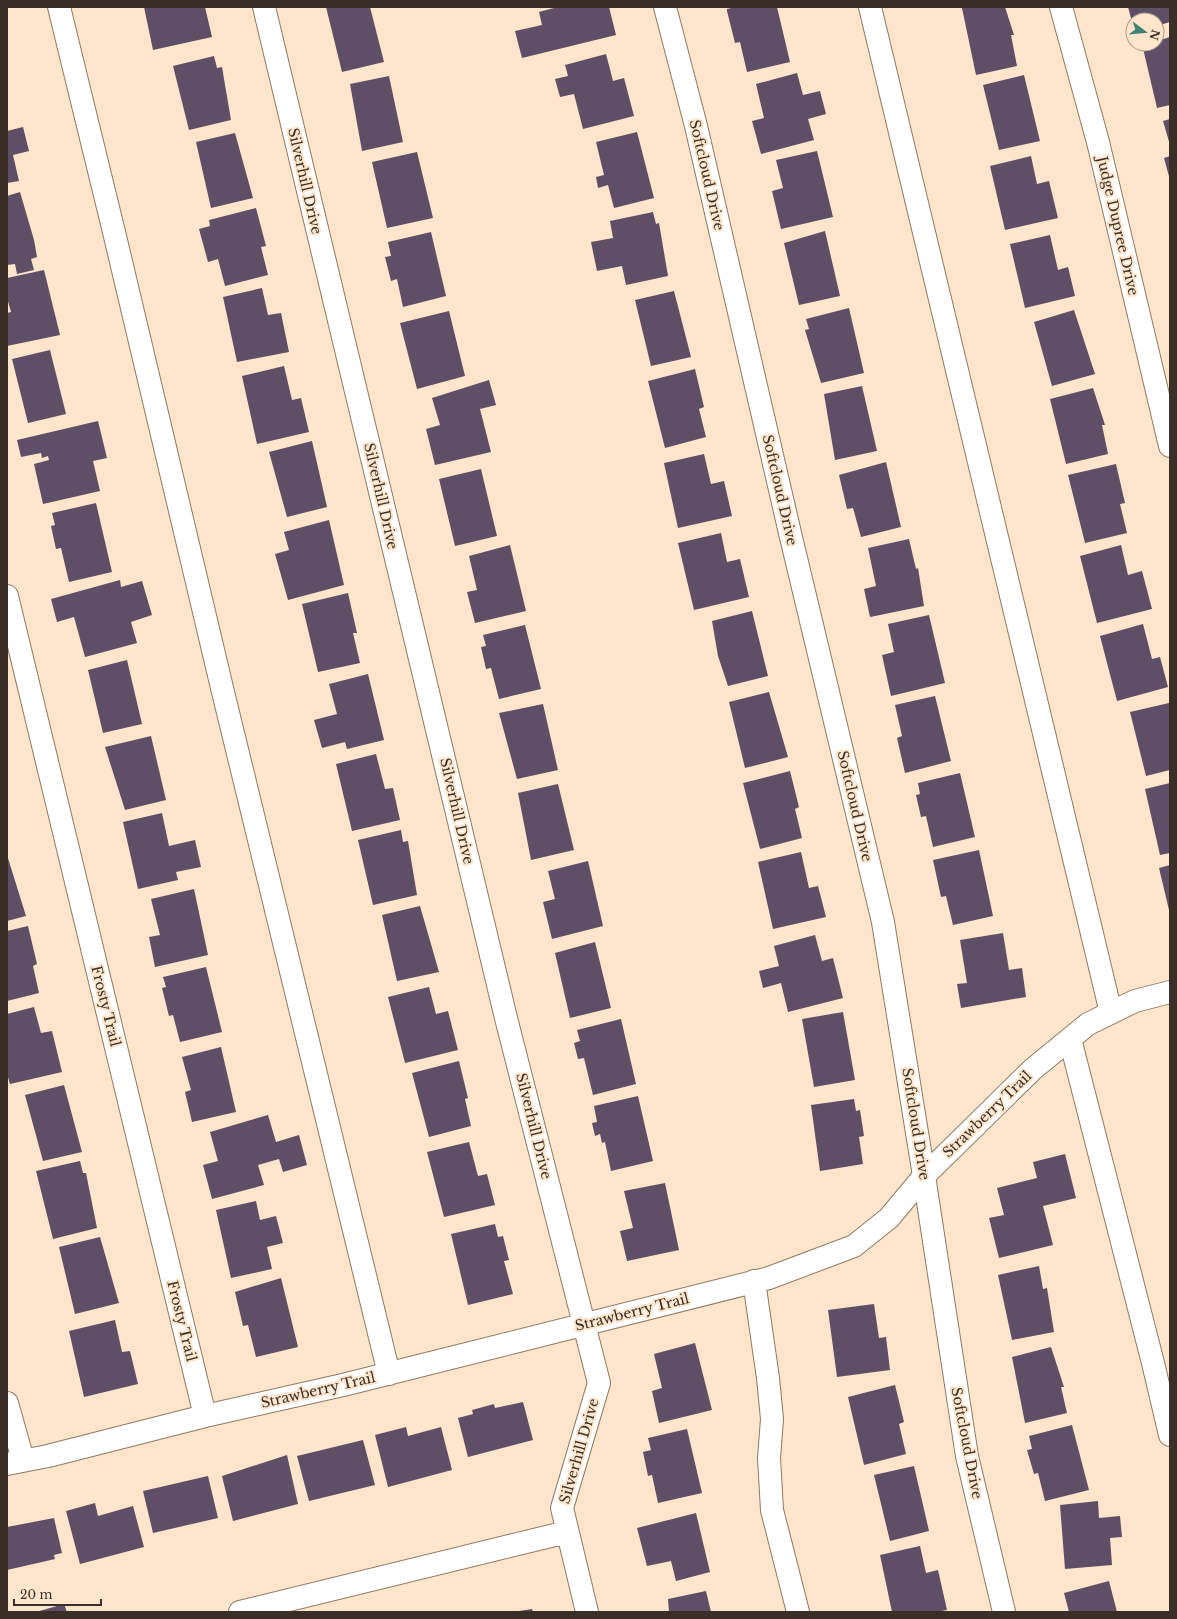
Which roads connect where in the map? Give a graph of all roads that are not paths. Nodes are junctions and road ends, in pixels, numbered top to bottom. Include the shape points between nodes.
1 (59, 7) edge
2 (264, 7) edge
3 (666, 7) edge
4 (870, 7) edge
5 (1062, 7) edge
6 (1170, 446) edge
7 (7, 596) edge
8 (1170, 992) edge
9 (1111, 1013) junction
10 (1070, 1039) junction
11 (924, 1176) junction
12 (754, 1281) junction
13 (584, 1325) junction
14 (389, 1374) junction
15 (7, 1403) edge
16 (205, 1416) junction
17 (1170, 1435) edge
18 (15, 1462) edge
19 (567, 1532) junction
20 (240, 1612) edge
21 (587, 1612) edge
22 (798, 1612) edge
23 (1004, 1612) edge

1 - 14 street
2 - 13 street, Silverhill Drive via 506,1018
3 - 11 street, Softcloud Drive via 883,922
4 - 9 street
5 - 6 street, Judge Dupree Drive via 1098,142
7 - 16 street, Frosty Trail
8 - 9 street, Strawberry Trail via 1135,1002
9 - 10 street, Strawberry Trail via 1088,1024
10 - 11 street, Strawberry Trail via 1033,1069
10 - 17 street
11 - 12 street, Strawberry Trail via 889,1218 854,1246 769,1278
11 - 23 street, Softcloud Drive via 967,1456
12 - 13 street, Strawberry Trail
12 - 22 street via 772,1419 769,1458 772,1510
13 - 14 street, Strawberry Trail
13 - 19 street, Silverhill Drive via 599,1382 562,1508
14 - 16 street, Strawberry Trail
15 - 18 street
16 - 18 street, Strawberry Trail
19 - 20 street
19 - 21 street, Silverhill Drive

